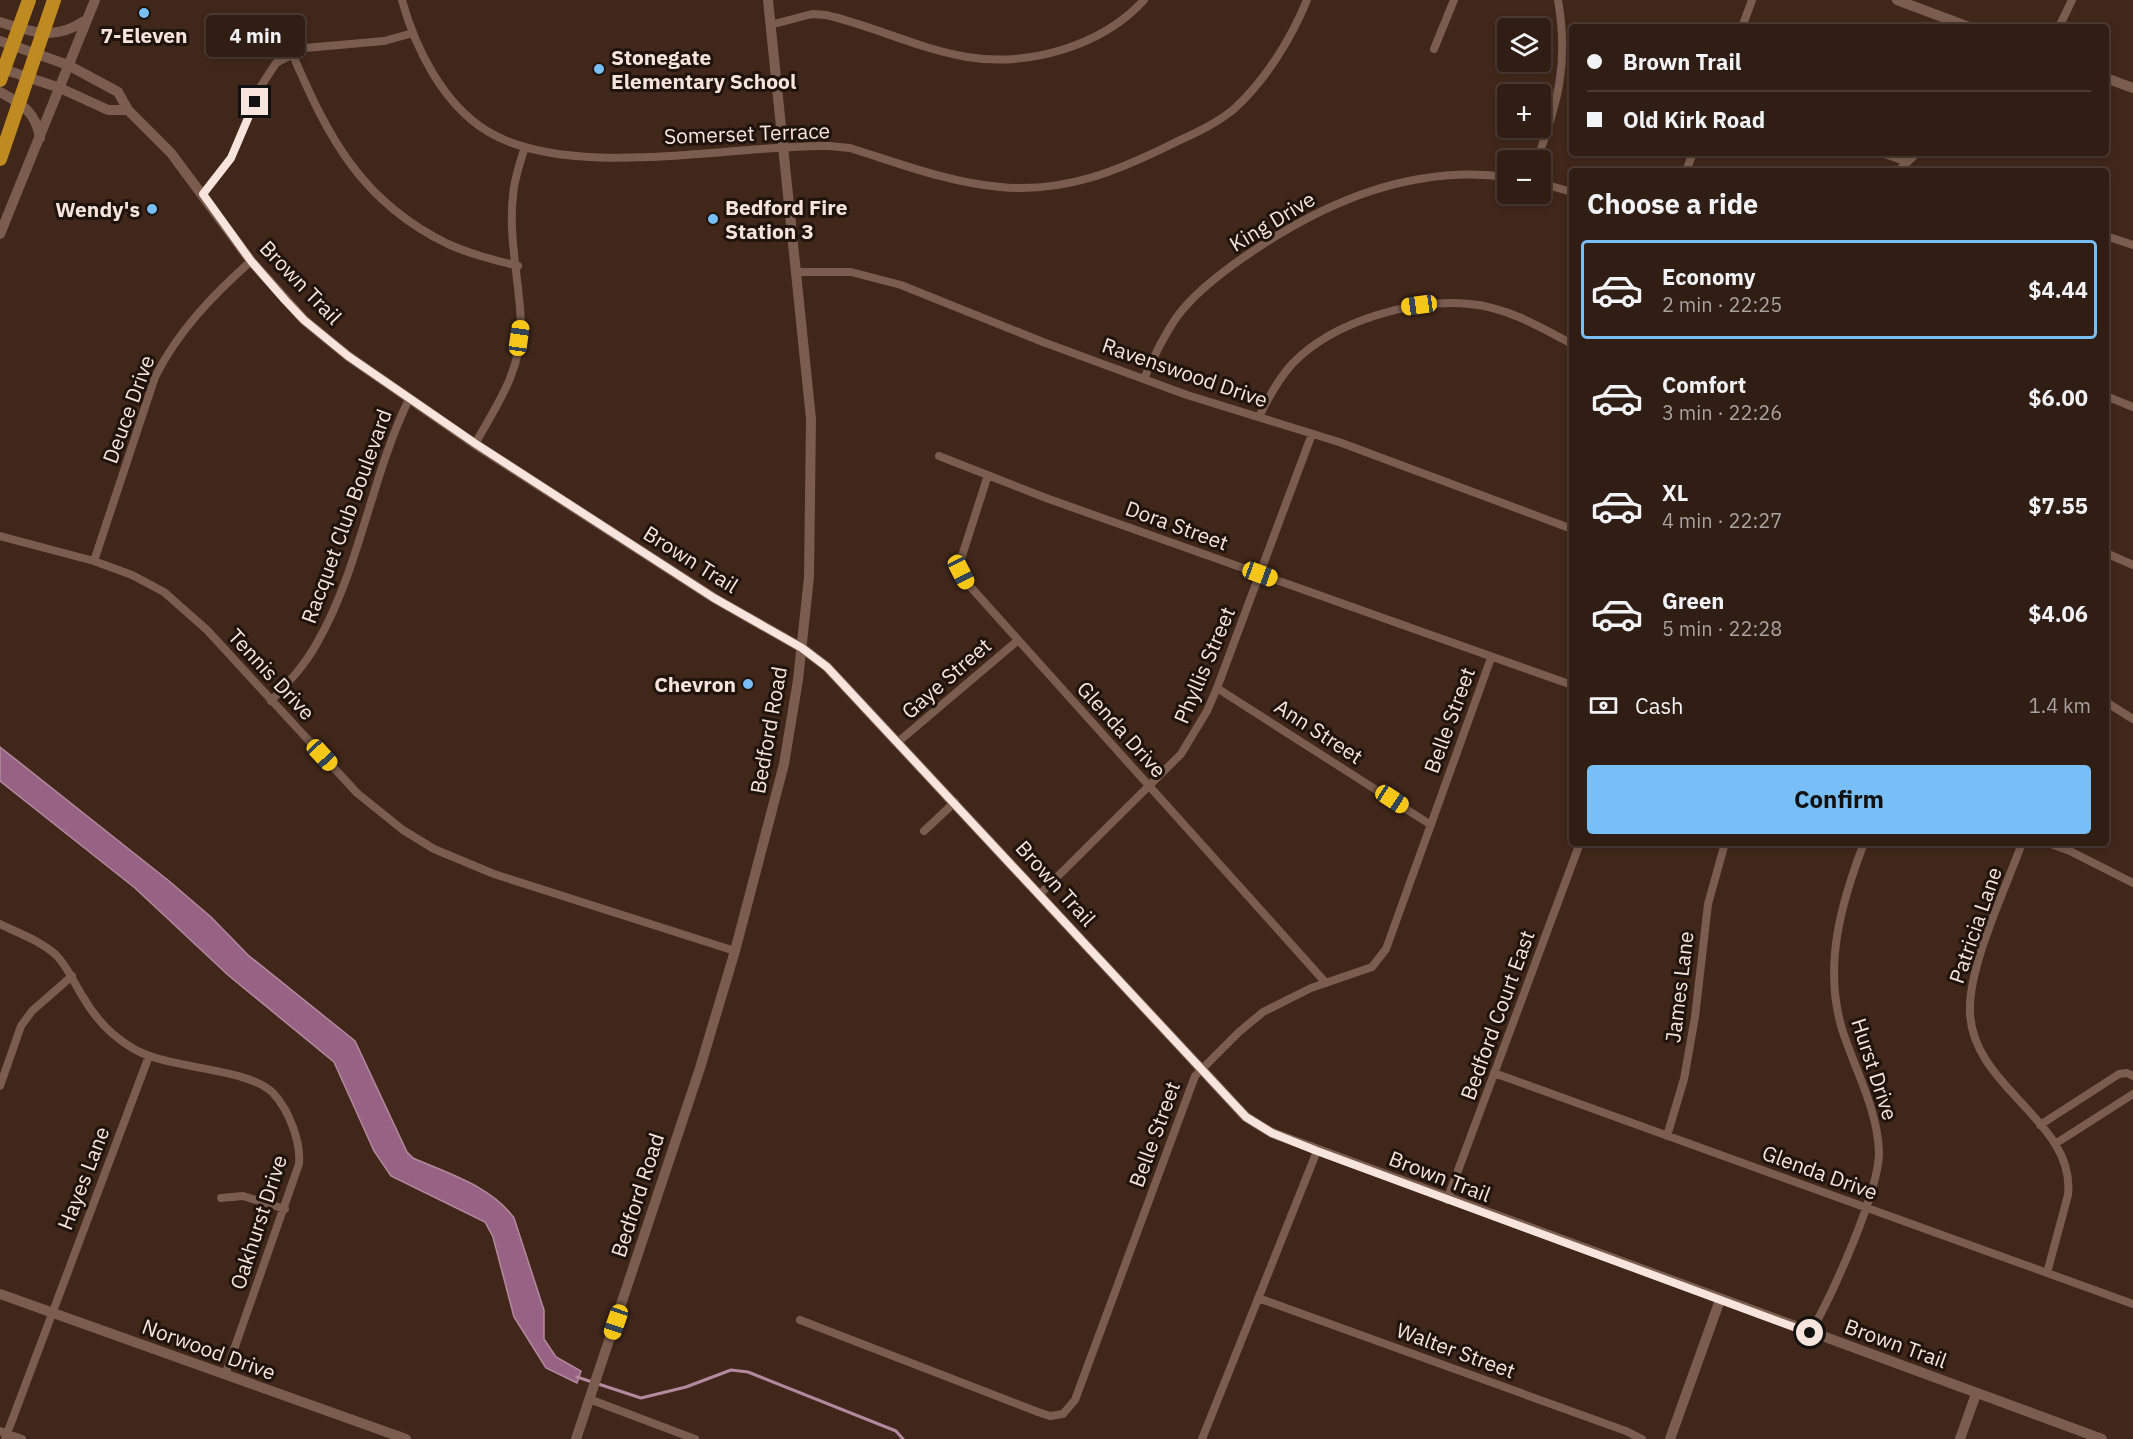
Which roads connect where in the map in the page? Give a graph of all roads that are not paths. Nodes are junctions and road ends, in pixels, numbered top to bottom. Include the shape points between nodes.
1 (29, 0) edge
2 (54, 0) edge
3 (95, 0) edge
4 (402, 0) edge
5 (768, 0) edge
6 (1144, 0) edge
7 (1307, 0) edge
8 (1454, 0) edge
9 (1558, 0) edge
10 (1752, 0) edge
11 (2072, 0) edge
12 (1901, 1) edge
13 (84, 21) junction
14 (0, 22) edge
15 (1743, 24) edge
16 (1961, 24) edge
17 (2060, 24) edge
18 (770, 25) junction
19 (413, 33) junction
20 (0, 41) edge
21 (1434, 49) dead end
22 (292, 53) junction
23 (68, 65) junction
24 (0, 68) edge
25 (2109, 79) edge
26 (0, 80) edge
27 (60, 88) junction
28 (2133, 88) edge
29 (0, 92) edge
30 (128, 110) junction
31 (40, 139) junction
32 (525, 147) junction
33 (783, 149) junction
34 (1540, 150) edge
35 (1890, 156) edge
36 (1914, 156) edge
37 (0, 159) edge
38 (1907, 162) junction
39 (1901, 168) edge
40 (1497, 176) edge
41 (1551, 186) edge
42 (1569, 191) edge
43 (203, 194) junction
44 (0, 234) edge
45 (2109, 236) edge
46 (2133, 245) edge
47 (251, 261) junction
48 (518, 267) junction
49 (795, 272) junction
50 (1569, 342) edge
51 (1144, 379) junction
52 (2109, 397) edge
53 (409, 399) junction
54 (2133, 406) edge
55 (1259, 417) junction
56 (1312, 434) junction
57 (476, 444) junction
58 (939, 456) dead end
59 (988, 475) junction
60 (1569, 528) edge
61 (0, 536) edge
62 (2109, 554) edge
63 (93, 561) junction
64 (2133, 565) edge
65 (1260, 574) junction
66 (1017, 641) junction
67 (802, 648) junction
68 (1491, 658) junction
69 (1569, 685) edge
70 (1217, 688) junction
71 (271, 701) junction
72 (2109, 704) edge
73 (2133, 719) edge
74 (898, 742) junction
75 (1150, 786) junction
76 (955, 802) junction
77 (1431, 825) junction
78 (924, 831) dead end
79 (1579, 846) edge
80 (1724, 846) edge
81 (1863, 846) edge
82 (2021, 846) edge
83 (2056, 846) edge
84 (2133, 883) edge
85 (1040, 894) junction
86 (0, 924) edge
87 (735, 951) junction
88 (72, 975) junction
89 (1326, 984) junction
90 (149, 1056) junction
91 (1200, 1070) junction
92 (1494, 1073) junction
93 (2133, 1076) edge
94 (0, 1086) edge
95 (2133, 1094) edge
96 (2040, 1125) junction
97 (1667, 1136) junction
98 (2055, 1144) junction
99 (1317, 1151) junction
100 (221, 1198) dead end
101 (1447, 1200) junction
102 (1865, 1208) junction
103 (285, 1209) junction
104 (2047, 1273) junction
105 (0, 1294) edge
106 (1258, 1298) junction
107 (1720, 1300) junction
108 (2133, 1304) edge
109 (52, 1312) junction
110 (800, 1320) dead end
111 (1810, 1333) junction
112 (225, 1375) junction
113 (1976, 1394) junction
114 (591, 1395) junction
115 (4, 1435) edge
116 (400, 1438) edge
117 (21, 1439) edge
118 (576, 1439) edge
119 (695, 1439) edge
120 (1202, 1439) edge
121 (1642, 1439) edge
122 (1670, 1439) edge
123 (1960, 1439) edge
124 (2102, 1439) edge

1 - 26 highway
2 - 37 highway
3 - 13 street
4 - 19 street, Somerset Terrace
5 - 18 street, Bedford Road
6 - 18 street via 1119,22 1087,41 1046,54 1008,59 952,54 826,15 812,14
7 - 33 street, Somerset Terrace via 1265,76 1232,110 1128,166 1084,182 1043,188 1001,187 958,180 850,148 812,145
8 - 21 street
9 - 34 street via 1564,54 1561,83
10 - 15 street
11 - 17 street
12 - 16 street
13 - 14 street via 64,33 50,35
13 - 23 street
18 - 33 street, Bedford Road
19 - 22 street via 384,41 305,48
19 - 32 street, Somerset Terrace via 439,83 471,120 488,132
20 - 23 street, Brown Trail
22 - 43 street via 270,70 231,158
22 - 48 street via 332,140 380,198 448,244
23 - 27 street
23 - 30 street, Brown Trail via 118,92
24 - 27 street
25 - 28 street
27 - 30 street via 108,110
27 - 31 street
29 - 31 street via 24,105 33,115
30 - 43 street, Brown Trail via 158,139
31 - 44 street
32 - 33 street, Somerset Terrace via 613,157
32 - 48 street via 513,196
33 - 49 street, Bedford Road
35 - 38 street
36 - 38 street
38 - 39 street
40 - 51 street, King Drive via 1438,176 1390,184 1305,218 1227,269 1192,300 1159,346
41 - 42 street
43 - 47 street, Brown Trail
45 - 46 street
47 - 53 street, Brown Trail via 304,320
47 - 63 street, Deuce Drive via 194,316 164,358
48 - 57 street via 521,326 514,364 497,410
49 - 51 street, Ravenswood Drive via 872,276
49 - 67 street, Bedford Road via 811,418 809,570
50 - 55 street via 1520,318 1471,304 1404,307 1372,317 1306,351 1271,393
51 - 55 street, Ravenswood Drive
52 - 54 street
53 - 57 street, Brown Trail
53 - 71 street, Racquet Club Boulevard via 388,448 332,614 300,670
55 - 56 street, Ravenswood Drive
56 - 60 street, Ravenswood Drive
56 - 65 street, Phyllis Street
57 - 67 street, Brown Trail via 714,598
58 - 59 street, Dora Street
59 - 65 street, Dora Street
59 - 66 street, Glenda Drive via 963,549 961,572
61 - 63 street, Tennis Drive
62 - 64 street
63 - 71 street, Tennis Drive via 164,592 207,630
65 - 68 street, Dora Street
65 - 70 street, Phyllis Street
66 - 74 street, Gaye Street
66 - 75 street, Glenda Drive
67 - 74 street, Brown Trail via 827,667
67 - 87 street, Bedford Road via 784,764
68 - 69 street, Dora Street
68 - 77 street, Belle Street
70 - 75 street, Phyllis Street via 1191,741
70 - 77 street, Ann Street
71 - 87 street, Tennis Drive via 376,810 434,849 494,874
72 - 73 street
74 - 76 street, Brown Trail
75 - 85 street, Phyllis Street
75 - 89 street, Glenda Drive
76 - 78 street
76 - 85 street, Brown Trail
77 - 89 street, Belle Street via 1380,959 1372,967
79 - 92 street, Bedford Court East
80 - 97 street, James Lane via 1708,904 1684,1079
81 - 102 street, Hurst Drive via 1843,902 1833,983 1842,1030 1876,1126 1879,1154 1875,1182
82 - 96 street, Patricia Lane via 1974,974 1970,1014 1977,1046 1990,1068
83 - 84 street
85 - 91 street, Brown Trail
86 - 88 street, Oakhurst Drive via 55,955
87 - 114 street, Bedford Road
88 - 90 street, Oakhurst Drive via 83,998 107,1029
88 - 94 street via 21,1026
89 - 91 street, Belle Street via 1263,1012
90 - 103 street, Oakhurst Drive via 240,1077 272,1092 291,1124 300,1154
90 - 109 street, Hayes Lane
91 - 99 street, Brown Trail via 1246,1117 1272,1133
91 - 110 street, Belle Street via 1191,1083 1075,1401 1063,1414 1050,1416 1038,1412
92 - 97 street, Glenda Drive
92 - 101 street, Bedford Court East
93 - 96 street via 2127,1072 2119,1074
95 - 98 street
96 - 98 street, Patricia Lane
97 - 102 street, Glenda Drive
98 - 104 street, Patricia Lane via 2069,1182
99 - 101 street, Brown Trail
99 - 106 street
100 - 103 street via 243,1196
101 - 107 street, Brown Trail
102 - 104 street, Glenda Drive
102 - 111 street, Hurst Drive via 1825,1309
103 - 112 street, Oakhurst Drive
104 - 108 street, Glenda Drive
105 - 109 street, Norwood Drive
106 - 120 street
106 - 121 street, Walter Street
107 - 111 street, Brown Trail
107 - 122 street
109 - 112 street, Norwood Drive
109 - 115 street, Hayes Lane
111 - 113 street, Brown Trail
112 - 116 street, Norwood Drive
113 - 123 street
113 - 124 street, Brown Trail
114 - 118 street, Bedford Road
114 - 119 street
115 - 117 street

